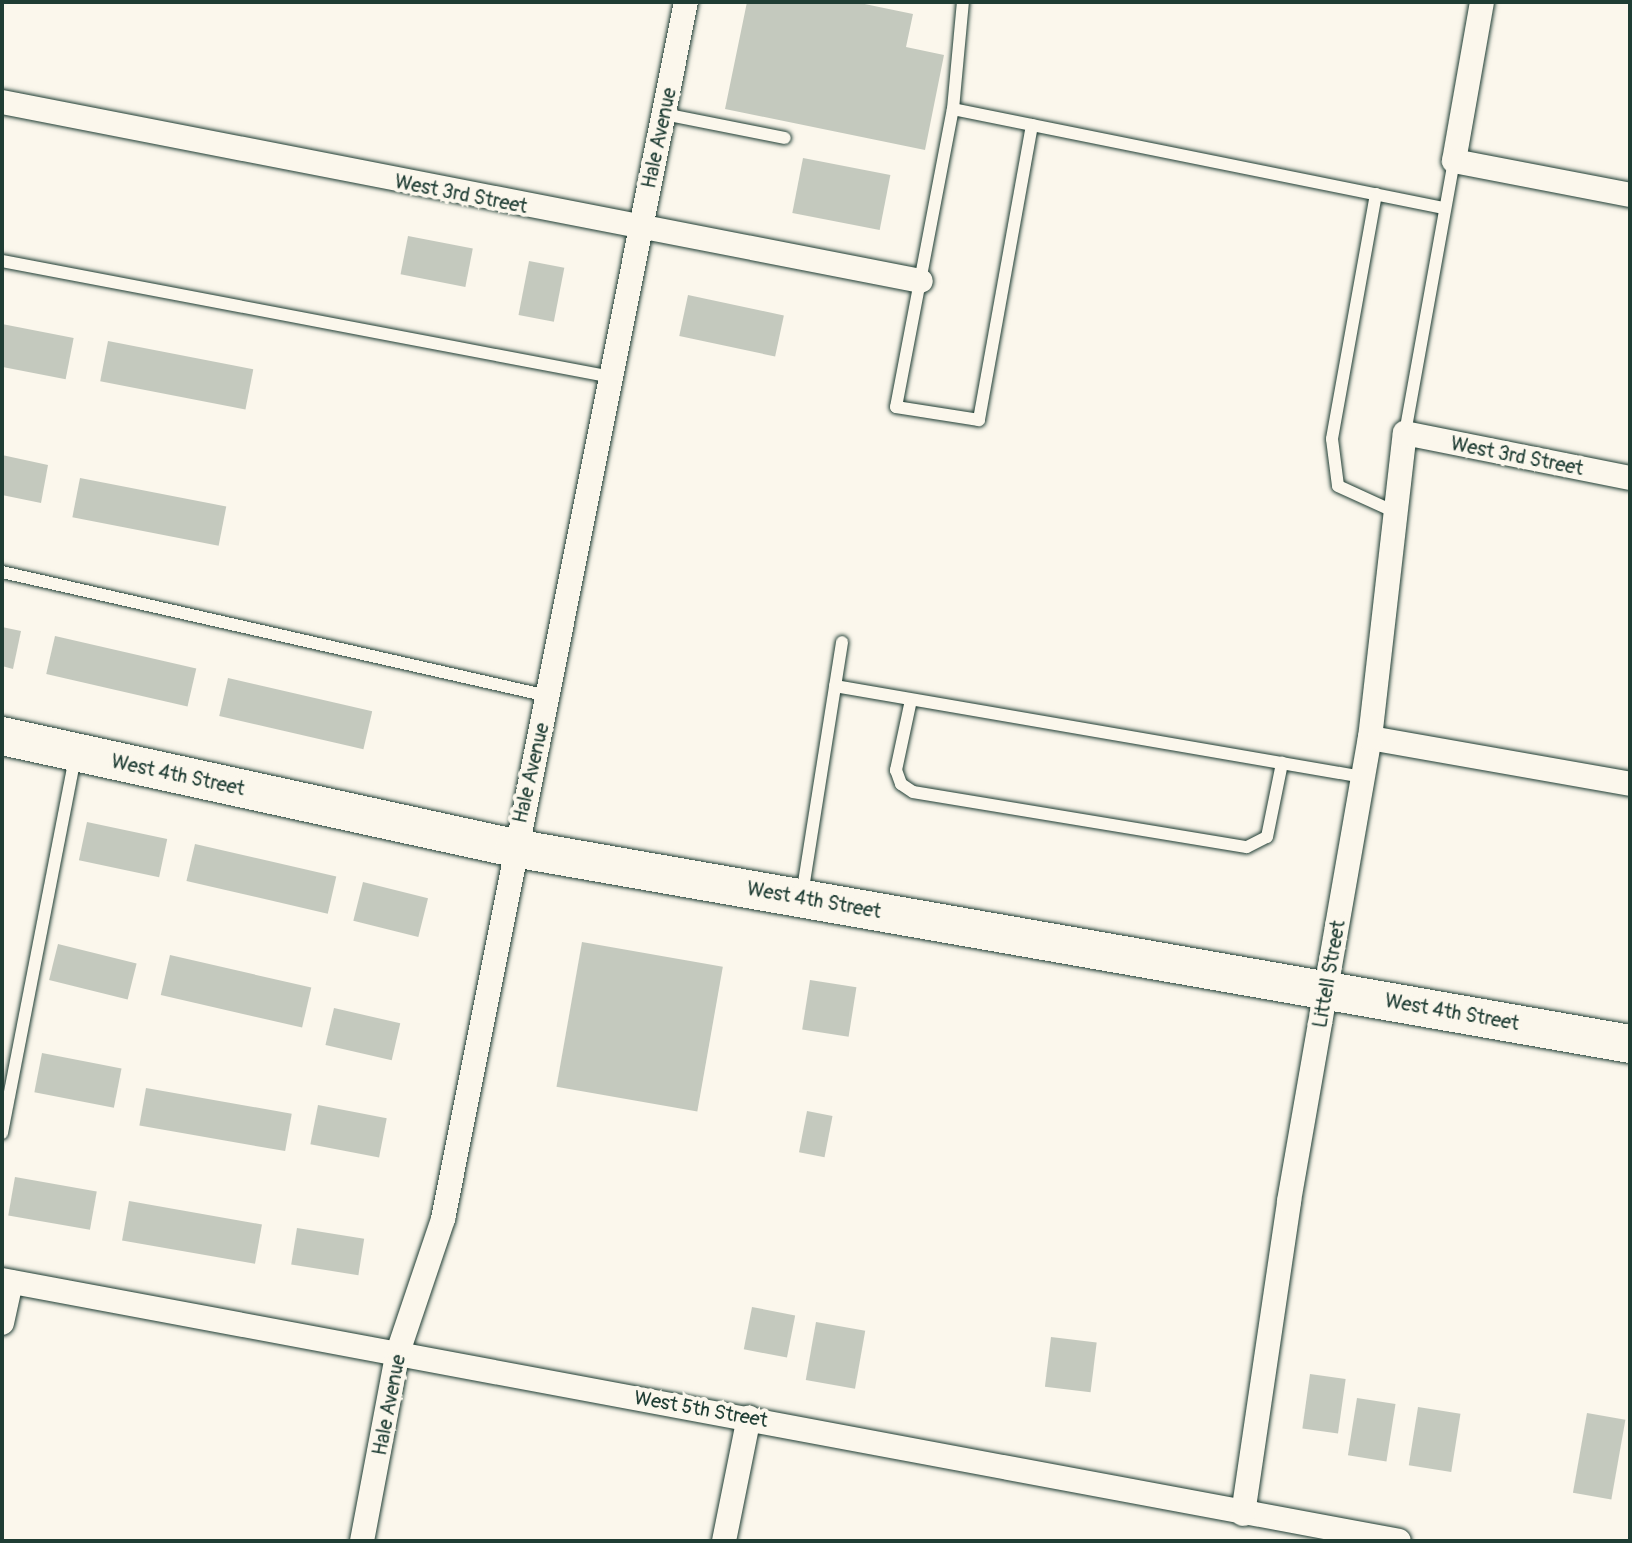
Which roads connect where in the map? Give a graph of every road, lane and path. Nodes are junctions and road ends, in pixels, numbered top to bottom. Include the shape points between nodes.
1 (686, 2) edge
2 (963, 2) edge
3 (1482, 2) edge
4 (2, 102) edge
5 (953, 109) junction
6 (664, 114) junction
7 (1032, 125) junction
8 (785, 138) dead end
9 (1454, 161) junction
10 (1376, 194) junction
11 (1630, 195) edge
12 (1443, 208) junction
13 (640, 228) junction
14 (2, 261) edge
15 (921, 281) junction
16 (611, 377) junction
17 (1405, 433) junction
18 (1630, 478) edge
19 (1395, 512) junction
20 (2, 572) edge
21 (842, 642) dead end
22 (835, 686) junction
23 (548, 696) junction
24 (911, 700) junction
25 (2, 736) edge
26 (1370, 738) junction
27 (76, 753) junction
28 (1282, 763) junction
29 (1363, 777) junction
30 (1630, 784) edge
31 (514, 848) junction
32 (801, 898) junction
33 (1326, 989) junction
34 (1630, 1044) edge
35 (2, 1133) edge
36 (6, 1281) edge
37 (2, 1323) edge
38 (397, 1355) junction
39 (749, 1417) junction
40 (1243, 1514) junction
41 (362, 1541) edge
42 (724, 1541) edge
43 (1399, 1541) edge

1 - 6 street, Hale Avenue
2 - 5 lane
3 - 9 street
4 - 13 street, West 3rd Street
5 - 7 lane
5 - 15 lane
6 - 8 lane
6 - 13 street, Hale Avenue
7 - 10 lane
7 - 15 lane via 979,420 896,407
9 - 11 street
9 - 12 lane
10 - 12 lane
10 - 19 lane via 1332,439 1338,486
12 - 17 lane
13 - 15 street, West 3rd Street
13 - 16 street, Hale Avenue
14 - 16 lane
16 - 23 street, Hale Avenue
17 - 18 street, West 3rd Street
17 - 19 street, Littell Street
19 - 26 street, Littell Street
20 - 23 lane
21 - 22 lane
22 - 24 lane
22 - 32 lane
23 - 31 street, Hale Avenue
24 - 28 lane
24 - 28 lane via 896,770 901,784 913,792 1247,847 1267,837
25 - 27 main road, West 4th Street
26 - 29 street, Littell Street
26 - 30 street
27 - 31 main road, West 4th Street
27 - 35 lane
28 - 29 lane
29 - 33 street, Littell Street
31 - 32 main road, West 4th Street
31 - 38 street, Hale Avenue via 443,1219
32 - 33 main road, West 4th Street
33 - 34 main road, West 4th Street
33 - 40 street, Littell Street
36 - 37 street
36 - 38 street, West 5th Street
38 - 39 street, West 5th Street
38 - 41 street, Hale Avenue
39 - 40 street, West 5th Street
39 - 42 street
40 - 43 street, West 5th Street

